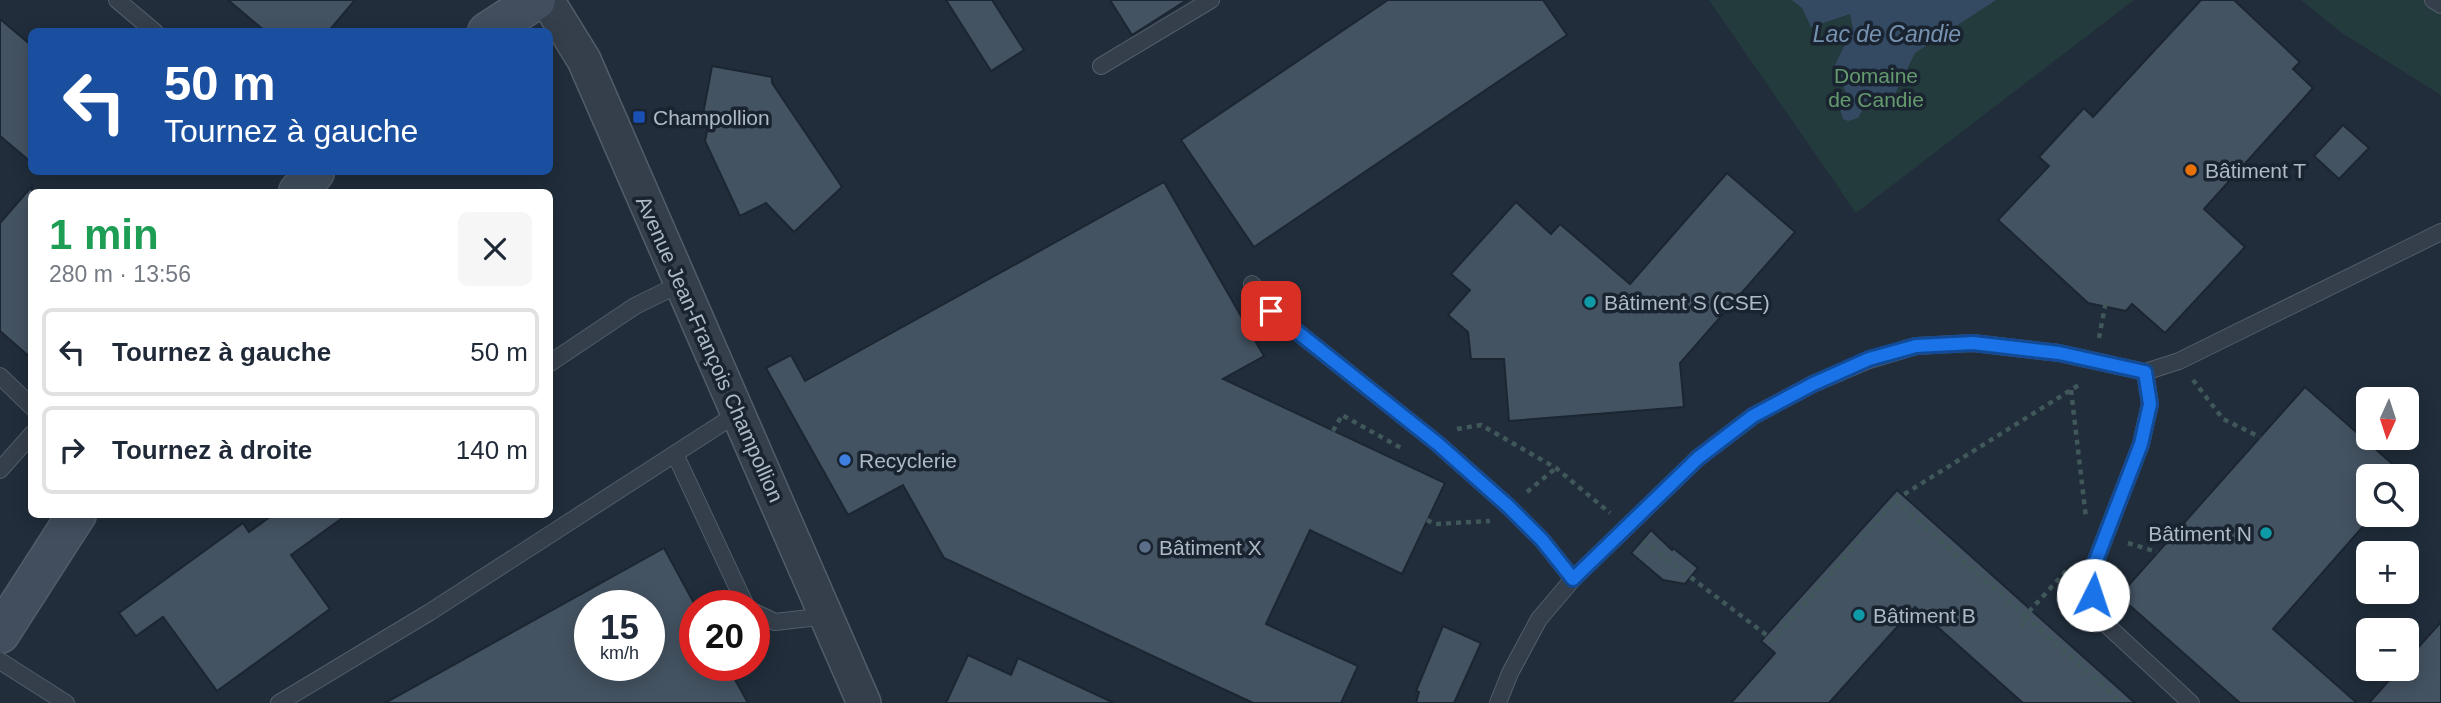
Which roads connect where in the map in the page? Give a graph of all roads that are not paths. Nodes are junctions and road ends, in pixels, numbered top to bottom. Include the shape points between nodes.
1 (117, 0) edge
2 (536, 0) edge
3 (547, 0) edge
4 (1211, 0) edge
5 (2433, 0) edge
6 (2441, 5) edge
7 (150, 28) edge
8 (493, 28) edge
9 (1101, 66) dead end
10 (312, 175) edge
11 (301, 189) edge
12 (2441, 232) edge
13 (682, 283) junction
14 (1252, 284) dead end
15 (553, 361) edge
16 (2145, 372) junction
17 (0, 376) edge
18 (28, 403) edge
19 (738, 413) junction
20 (28, 438) edge
21 (675, 454) junction
22 (0, 470) edge
23 (74, 518) edge
24 (1573, 579) junction
25 (739, 590) edge
26 (827, 616) junction
27 (770, 619) edge
28 (0, 634) edge
29 (0, 661) edge
30 (66, 703) edge
31 (279, 703) edge
32 (864, 703) edge
33 (1498, 703) edge
34 (2191, 703) edge

1 - 7 lane
2 - 8 street
3 - 13 street, Avenue Jean-François Champollion via 584,60
4 - 9 lane
5 - 6 lane
10 - 11 street
12 - 16 lane via 2179,361
13 - 15 lane via 635,306
13 - 19 street, Avenue Jean-François Champollion
14 - 24 lane via 1271,311 1509,507
16 - 24 lane via 2059,353 1973,343 1916,346 1869,359 1753,416 1698,458
16 - 34 lane via 2150,404 2141,444 2090,576 2096,615
17 - 18 lane
19 - 21 lane
19 - 26 street, Avenue Jean-François Champollion
20 - 22 lane
21 - 25 lane
21 - 31 lane
23 - 28 street
24 - 33 lane via 1539,619
26 - 27 lane
26 - 32 street, Avenue Jean-François Champollion
29 - 30 lane

